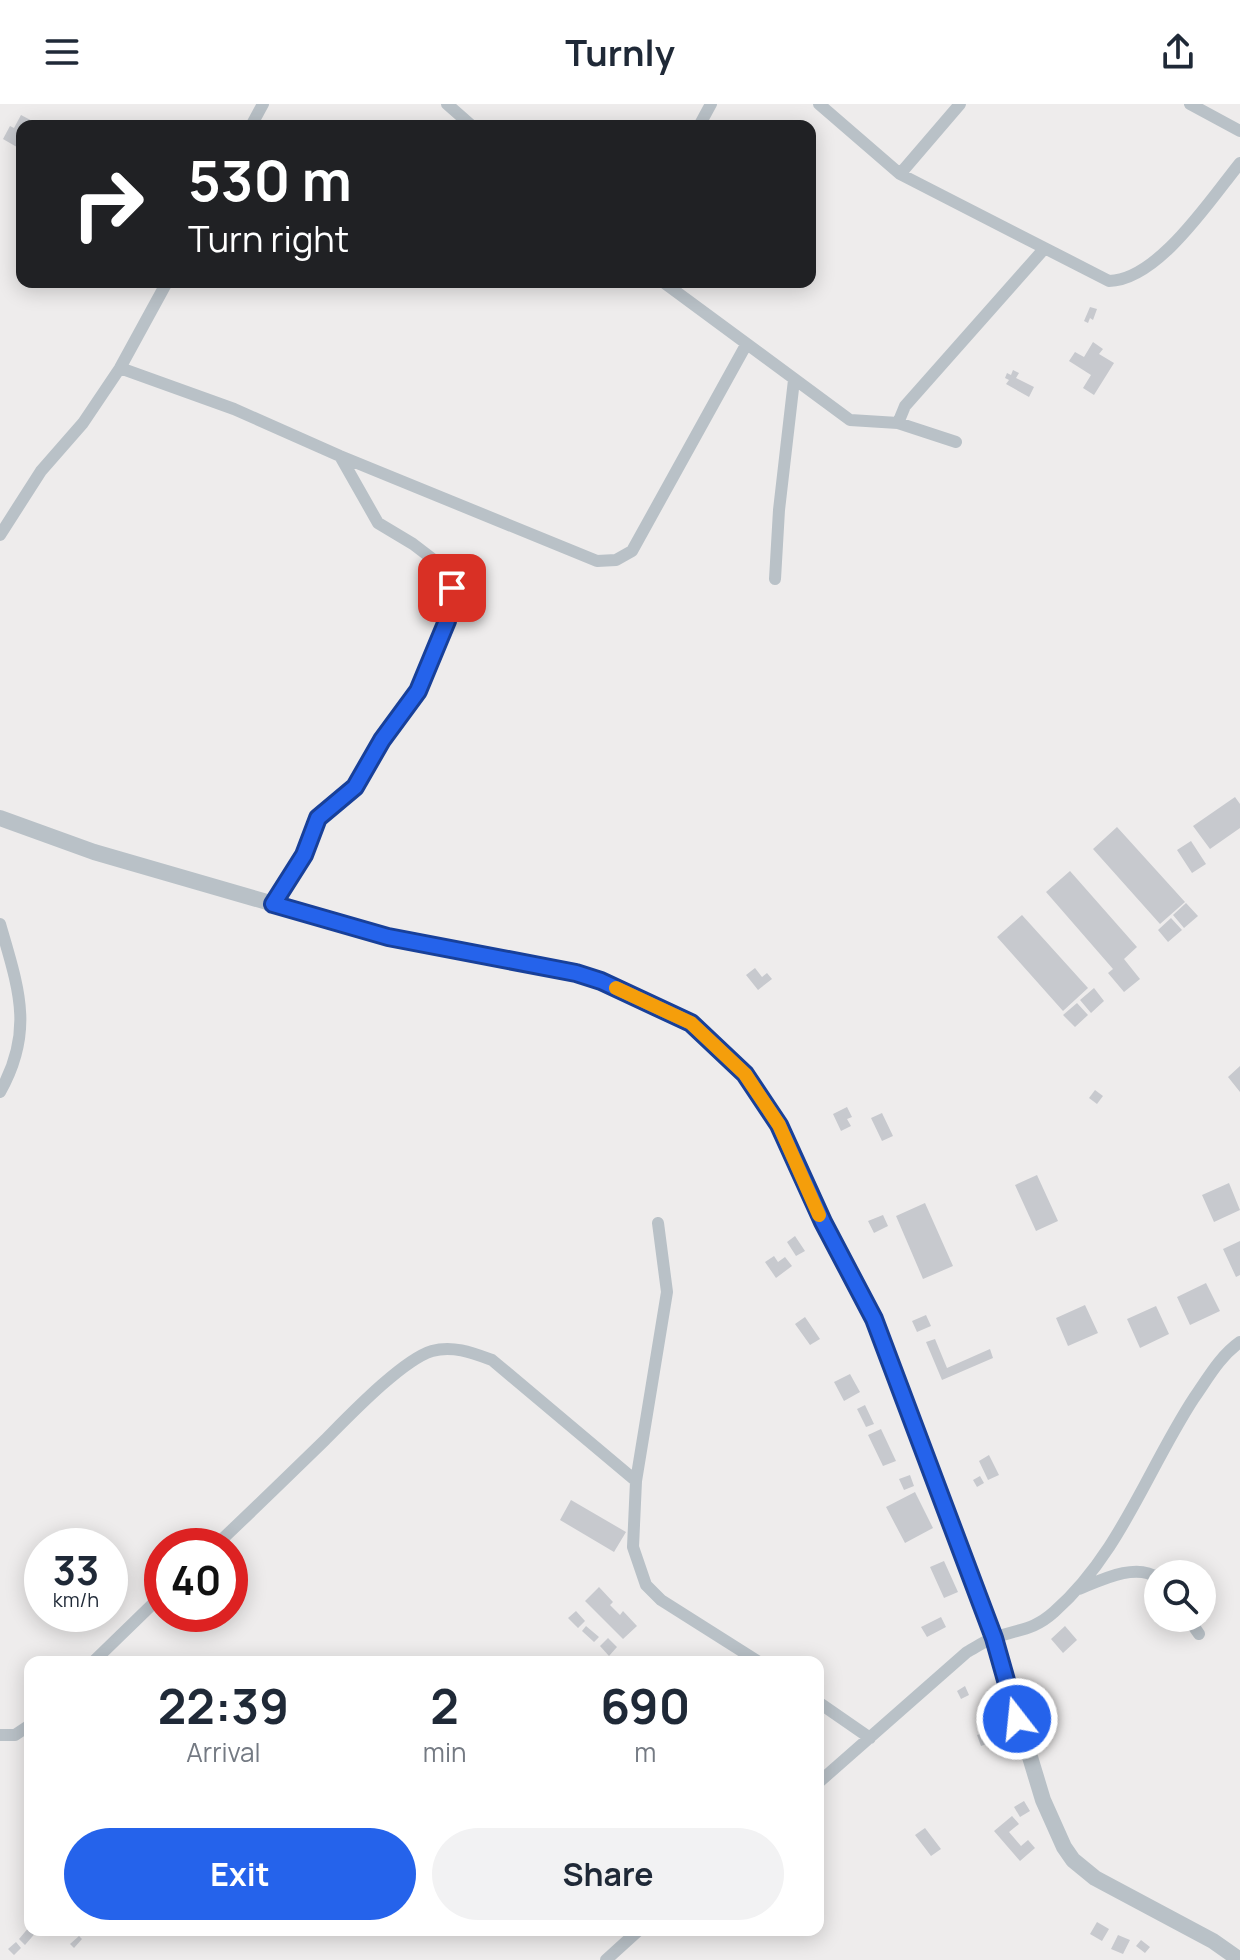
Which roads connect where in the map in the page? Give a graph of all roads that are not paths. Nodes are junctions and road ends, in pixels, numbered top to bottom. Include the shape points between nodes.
1 (447, 104) edge
2 (819, 104) edge
3 (960, 104) edge
4 (1190, 104) edge
5 (465, 120) edge
6 (1240, 131) edge
7 (1240, 163) edge
8 (900, 174) junction
9 (1044, 249) junction
10 (164, 288) edge
11 (671, 288) edge
12 (746, 345) junction
13 (120, 368) junction
14 (794, 380) junction
15 (898, 423) junction
16 (956, 442) dead end
17 (340, 456) junction
18 (5, 518) edge
19 (0, 535) edge
20 (775, 579) dead end
21 (0, 818) edge
22 (273, 904) junction
23 (0, 924) edge
24 (0, 1092) edge
25 (658, 1223) dead end
26 (1240, 1342) edge
27 (636, 1481) junction
28 (233, 1528) edge
29 (1144, 1573) edge
30 (1076, 1590) junction
31 (144, 1612) edge
32 (994, 1638) junction
33 (99, 1656) edge
34 (750, 1656) edge
35 (824, 1706) edge
36 (24, 1729) edge
37 (0, 1735) edge
38 (870, 1738) junction
39 (824, 1778) edge
40 (632, 1936) edge
41 (606, 1960) edge
42 (1240, 1960) edge

1 - 5 street
2 - 8 street
3 - 8 street
4 - 6 street
7 - 9 street via 1175,243 1139,274 1109,281
8 - 9 street
9 - 15 street via 905,406
10 - 13 street
11 - 12 street
12 - 14 street
12 - 17 street via 632,551 616,560 597,561
13 - 17 street via 234,409
13 - 18 street via 83,423
14 - 15 street via 850,420
14 - 20 street
15 - 16 street
17 - 22 street via 378,523 443,567 452,588 447,621 418,691 355,787 318,818 304,855
18 - 19 street
21 - 22 street via 94,852
22 - 32 street via 388,937 601,981 691,1023 745,1074 779,1125 874,1319
23 - 24 street via 19,993 22,1027 11,1073
25 - 27 street via 667,1292
26 - 30 street via 1220,1360 1184,1414 1106,1554
27 - 28 street via 492,1360 448,1349 416,1359 370,1395
27 - 34 street via 633,1547 646,1585
29 - 30 street via 1111,1576
30 - 32 street via 1036,1626
31 - 33 street
32 - 38 street via 950,1665
32 - 42 street via 1043,1800 1073,1860 1095,1878
35 - 38 street
36 - 37 street
38 - 39 street
40 - 41 street

